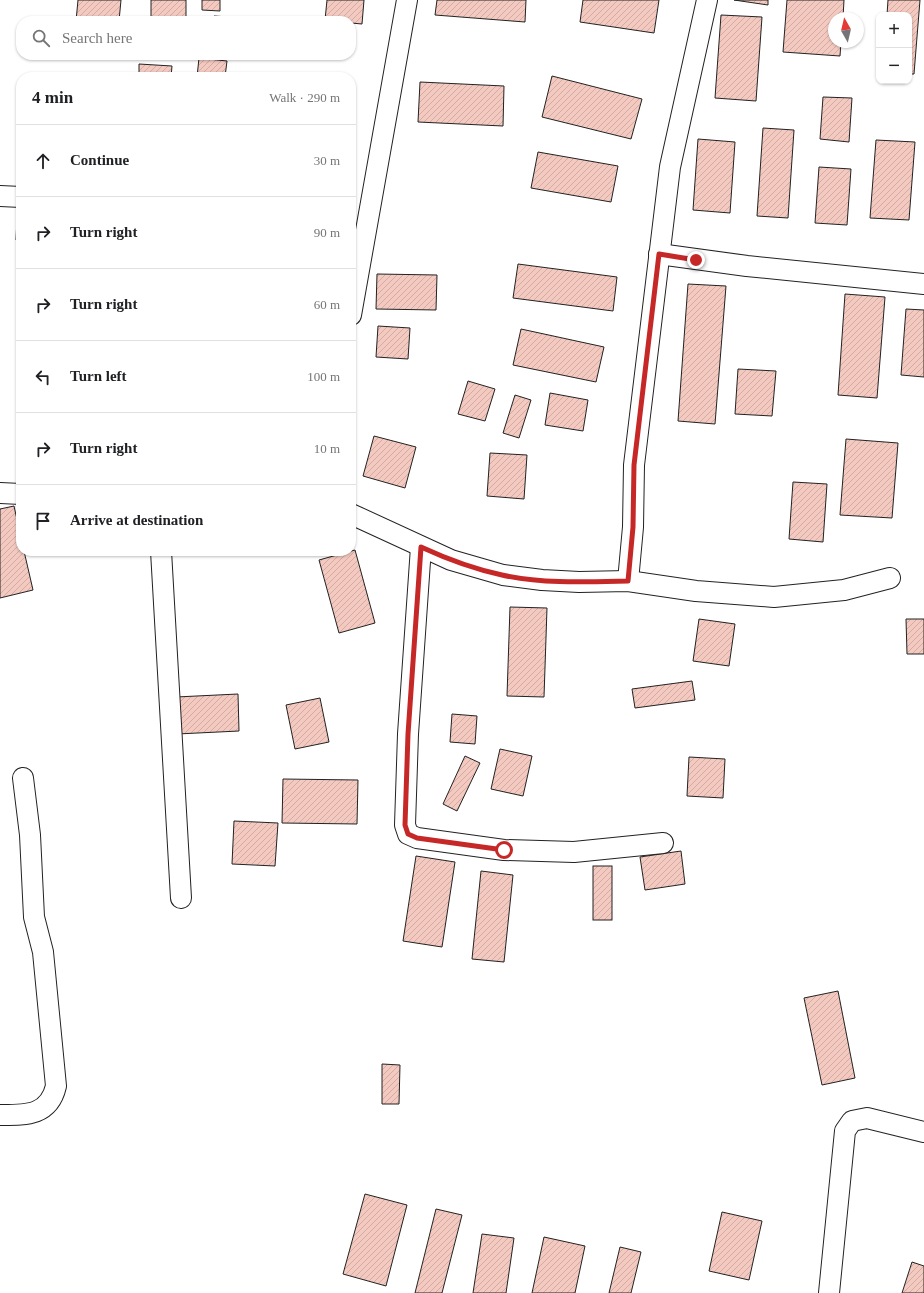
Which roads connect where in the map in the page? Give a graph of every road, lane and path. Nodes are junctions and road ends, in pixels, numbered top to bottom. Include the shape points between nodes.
1 (407, 0) edge
2 (707, 0) edge
3 (0, 196) edge
4 (16, 197) edge
5 (359, 223) edge
6 (659, 254) junction
7 (356, 258) edge
8 (924, 284) edge
9 (0, 493) edge
10 (16, 494) edge
11 (356, 516) edge
12 (421, 547) junction
13 (161, 556) edge
14 (890, 578) dead end
15 (628, 581) junction
16 (23, 778) dead end
17 (664, 843) dead end
18 (181, 898) dead end
19 (0, 1115) edge
20 (924, 1132) edge
21 (829, 1293) edge

1 - 5 street
2 - 6 street via 670,167
3 - 4 street
5 - 7 street
6 - 8 street via 747,266
6 - 15 street via 634,465 633,527
9 - 10 street
11 - 12 street
12 - 15 street via 451,560 503,575 579,582
12 - 17 street via 408,734 405,825 408,834 417,838 504,850 574,852
13 - 18 street
14 - 15 street via 844,590 774,597 696,591
16 - 19 street via 30,835 34,917 44,960 56,1086 48,1105 38,1111
20 - 21 street via 867,1118 852,1121 845,1131

